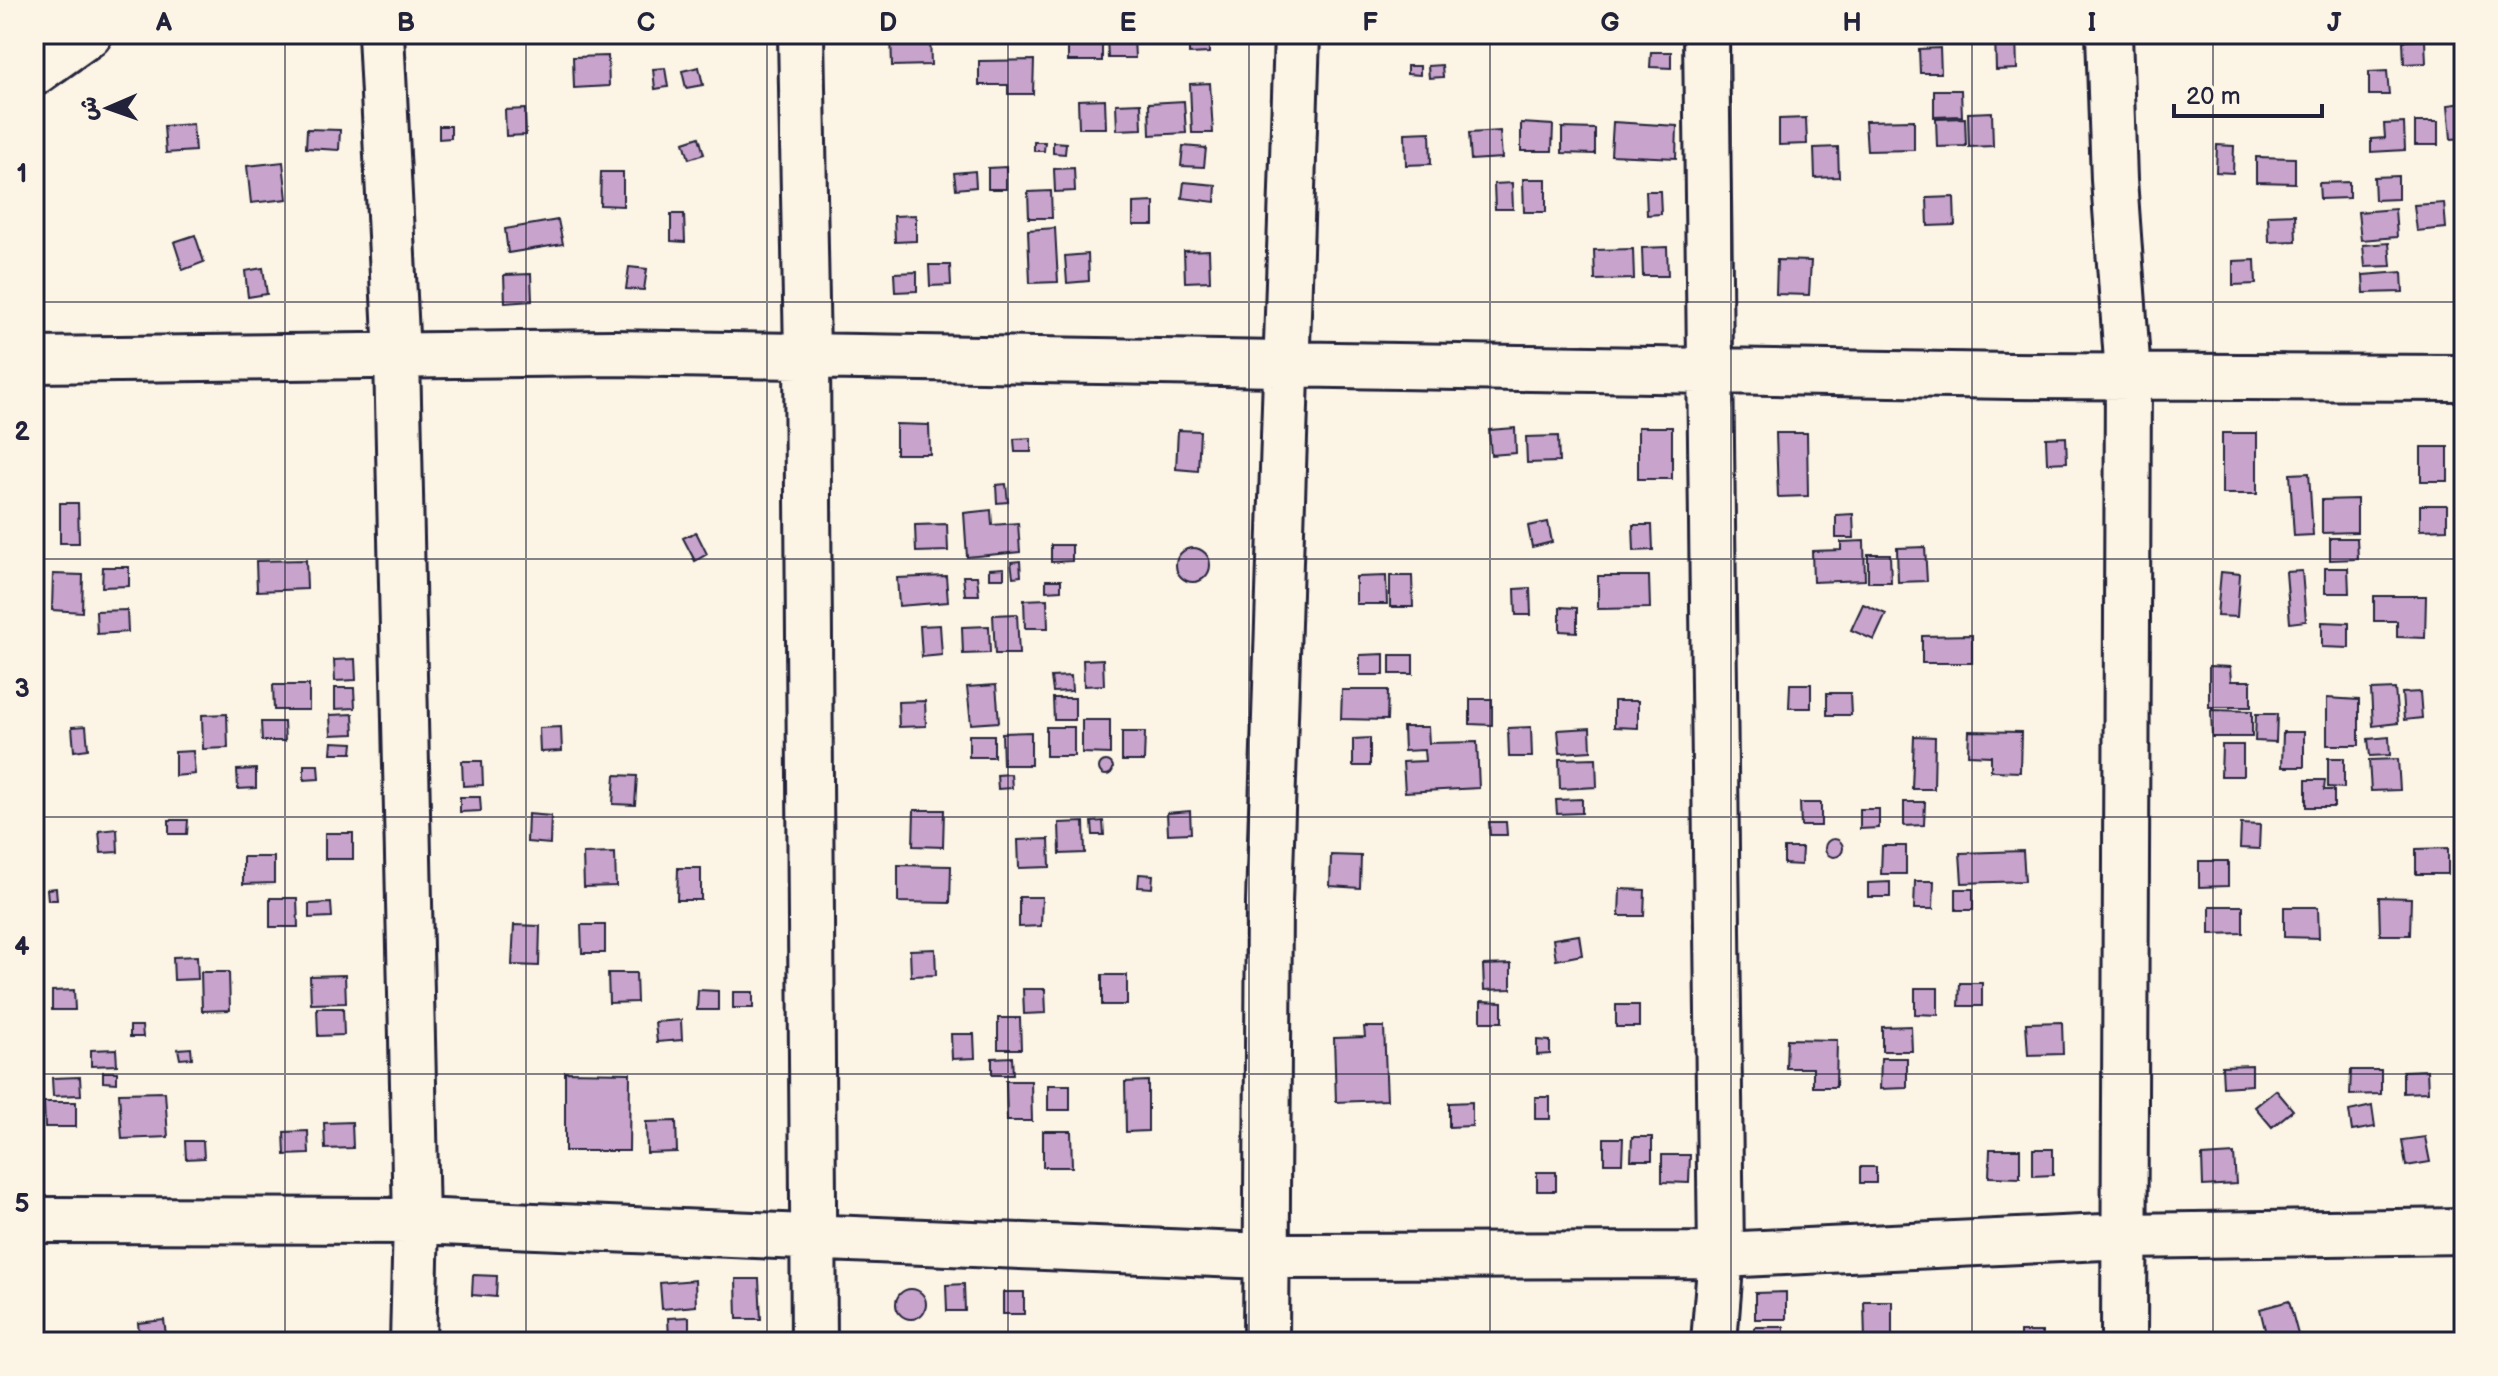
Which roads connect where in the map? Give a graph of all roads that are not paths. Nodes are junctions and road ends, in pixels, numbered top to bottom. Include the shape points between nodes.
1 (89, 34) edge
2 (381, 34) edge
3 (801, 34) edge
4 (1297, 34) edge
5 (1706, 34) edge
6 (2109, 34) edge
7 (34, 73) edge
8 (807, 355) junction
9 (397, 356) junction
10 (34, 360) edge
11 (1288, 364) junction
12 (1710, 371) junction
13 (2128, 375) junction
14 (2464, 378) edge
15 (34, 1220) edge
16 (416, 1221) junction
17 (2464, 1231) edge
18 (2125, 1236) junction
19 (814, 1238) junction
20 (1721, 1255) junction
21 (1265, 1256) junction
22 (413, 1342) edge
23 (814, 1342) edge
24 (1266, 1342) edge
25 (1714, 1342) edge
26 (2124, 1342) edge

1 - 7 street
2 - 9 street
3 - 8 street
4 - 11 street
5 - 12 street
6 - 13 street
8 - 9 street
8 - 11 street
8 - 19 street
9 - 10 street
9 - 16 street
11 - 12 street
11 - 21 street via 1269,903
12 - 13 street
12 - 20 street
13 - 14 street
13 - 18 street
15 - 16 street
16 - 19 street
16 - 22 street
17 - 18 street
18 - 20 street
18 - 26 street
19 - 21 street
19 - 23 street
20 - 21 street
20 - 25 street
21 - 24 street

